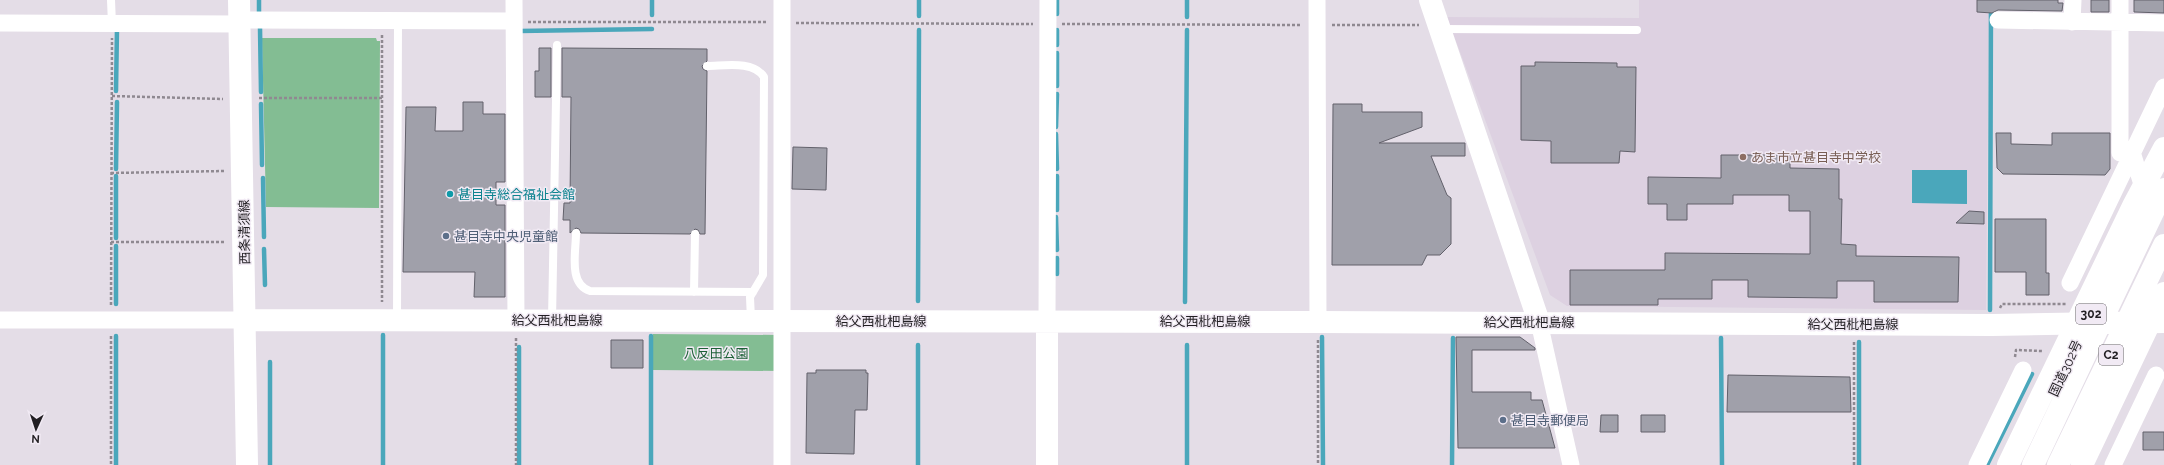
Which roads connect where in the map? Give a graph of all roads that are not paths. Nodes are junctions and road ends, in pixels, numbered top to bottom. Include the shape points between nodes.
1 (111, 0) edge
2 (514, 0) edge
3 (782, 0) edge
4 (1048, 0) edge
5 (1317, 0) edge
6 (1430, 0) edge
7 (2073, 0) edge
8 (2120, 0) edge
9 (239, 15) edge
10 (1998, 20) dead end
11 (390, 21) junction
12 (514, 22) junction
13 (2072, 22) junction
14 (0, 23) edge
15 (2120, 23) junction
16 (2164, 23) edge
17 (112, 24) junction
18 (1440, 27) junction
19 (1637, 30) dead end
20 (557, 45) dead end
21 (707, 66) dead end
22 (2164, 87) edge
23 (2164, 148) edge
24 (2132, 152) junction
25 (2164, 164) edge
26 (2155, 194) edge
27 (576, 233) dead end
28 (695, 234) dead end
29 (2164, 245) edge
30 (2070, 283) dead end
31 (694, 292) junction
32 (753, 292) junction
33 (2164, 293) edge
34 (0, 320) edge
35 (245, 320) junction
36 (390, 320) junction
37 (516, 320) junction
38 (552, 321) junction
39 (751, 321) junction
40 (782, 321) junction
41 (1047, 321) junction
42 (1318, 322) junction
43 (1540, 322) junction
44 (2164, 322) edge
45 (2087, 323) junction
46 (2023, 370) dead end
47 (2156, 376) dead end
48 (2036, 431) junction
49 (247, 465) edge
50 (782, 465) edge
51 (1047, 465) edge
52 (1571, 465) edge
53 (1977, 465) edge
54 (2008, 465) edge
55 (2020, 465) edge
56 (2033, 465) edge
57 (2058, 465) edge
58 (2067, 465) edge
59 (2082, 465) edge
60 (2113, 465) edge

1 - 17 lane
2 - 12 street
3 - 40 street
4 - 41 street
5 - 42 street
6 - 18 main road
7 - 13 street
8 - 15 street
9 - 11 street
9 - 17 street
9 - 35 main road, 西条清須線
10 - 13 street
11 - 12 street
11 - 36 lane
12 - 37 street
13 - 15 street
14 - 17 street
15 - 16 street
15 - 24 street via 2120,153
18 - 19 lane
18 - 43 main road
20 - 38 lane
21 - 32 lane via 753,68 764,77 763,275
22 - 24 street
23 - 54 main road via 2133,206
24 - 26 street
24 - 30 street
25 - 26 main road, 国道302号 / 302
26 - 45 main road, 国道302号 / 302
26 - 56 main road, C2
27 - 31 lane via 575,277 583,289
28 - 31 lane
29 - 57 main road, C2
31 - 32 lane
32 - 39 lane via 750,297
33 - 59 main road
34 - 35 street
35 - 36 main road, 給父西枇杷島線
35 - 49 main road, 西条清須線
36 - 37 main road, 給父西枇杷島線
37 - 38 main road, 給父西枇杷島線
38 - 39 main road, 給父西枇杷島線
39 - 40 main road, 給父西枇杷島線
40 - 41 main road, 給父西枇杷島線
40 - 50 street
41 - 42 main road, 給父西枇杷島線
41 - 51 main road
42 - 43 main road, 給父西枇杷島線
43 - 45 main road, 給父西枇杷島線
43 - 52 street
44 - 45 main road, 給父西枇杷島線
45 - 48 main road, 国道302号 / 302
46 - 53 street
47 - 60 street
48 - 55 main road, 国道302号 / 302
48 - 58 street

